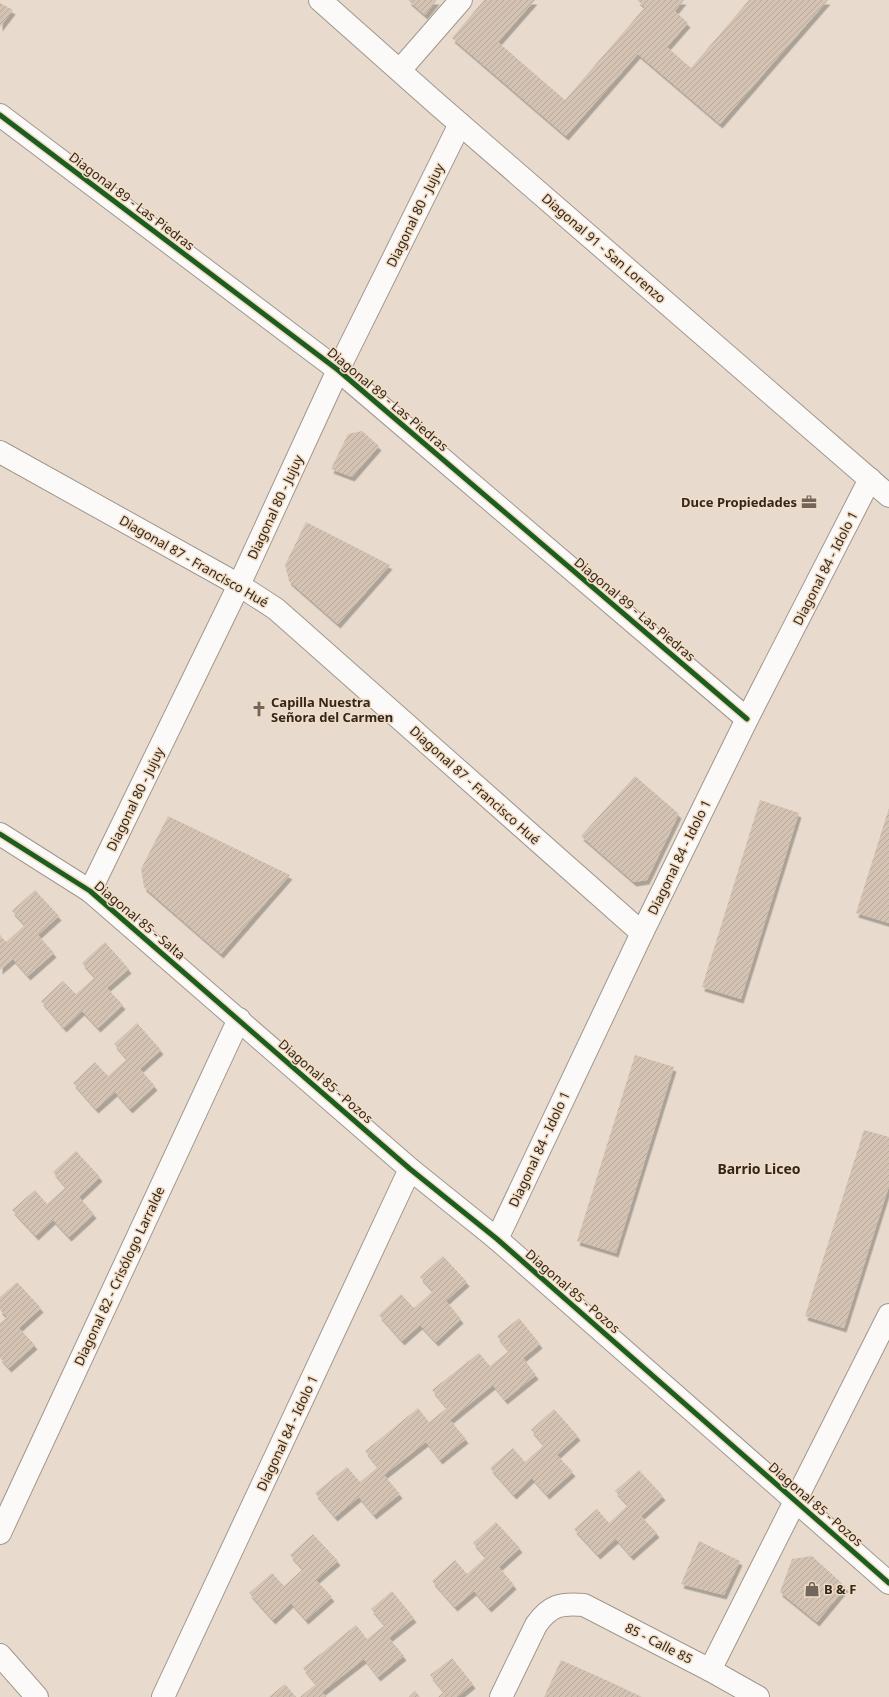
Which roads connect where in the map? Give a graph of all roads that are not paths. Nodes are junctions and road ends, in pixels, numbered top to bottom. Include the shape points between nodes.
1 (320, 0) edge
2 (461, 0) edge
3 (400, 70) junction
4 (0, 115) edge
5 (460, 124) junction
6 (338, 370) junction
7 (0, 452) edge
8 (870, 479) junction
9 (889, 496) edge
10 (239, 585) junction
11 (747, 719) junction
12 (0, 834) edge
13 (90, 890) junction
14 (642, 933) junction
15 (239, 1019) junction
16 (410, 1169) junction
17 (497, 1239) junction
18 (889, 1315) edge
19 (795, 1500) junction
20 (0, 1533) edge
21 (889, 1583) edge
22 (0, 1655) edge
23 (710, 1670) junction
24 (37, 1697) edge
25 (163, 1697) edge
26 (501, 1697) edge
27 (758, 1697) edge

1 - 3 street, Diagonal 91 - San Lorenzo
2 - 3 street
3 - 5 street, Diagonal 91 - San Lorenzo
4 - 6 street, Diagonal 89 - Las Piedras
5 - 6 street, Diagonal 80 - Jujuy
5 - 8 street, Diagonal 91 - San Lorenzo
6 - 10 street, Diagonal 80 - Jujuy
6 - 11 street, Diagonal 89 - Las Piedras
7 - 10 street, Diagonal 87 - Francisco Hué
8 - 9 street, Diagonal 91 - San Lorenzo
8 - 11 street, Diagonal 84 - Idolo 1
10 - 13 street, Diagonal 80 - Jujuy
10 - 14 street, Diagonal 87 - Francisco Hué via 276,609
11 - 14 street, Diagonal 84 - Idolo 1
12 - 13 street, Diagonal 85 - Salta
13 - 15 street, Diagonal 85 - Salta
14 - 17 street, Diagonal 84 - Idolo 1
15 - 16 street, Diagonal 85 - Pozos
15 - 20 street, Diagonal 82 - Crisólogo Larralde
16 - 17 street, Diagonal 85 - Pozos
16 - 25 street, Diagonal 84 - Idolo 1
17 - 19 street, Diagonal 85 - Pozos
18 - 19 street
19 - 21 street, Diagonal 85 - Pozos
19 - 23 street
22 - 24 street
23 - 26 street, 85 - Calle 85 via 584,1605 569,1604 555,1606 544,1614 536,1625
23 - 27 street, 85 - Calle 85

